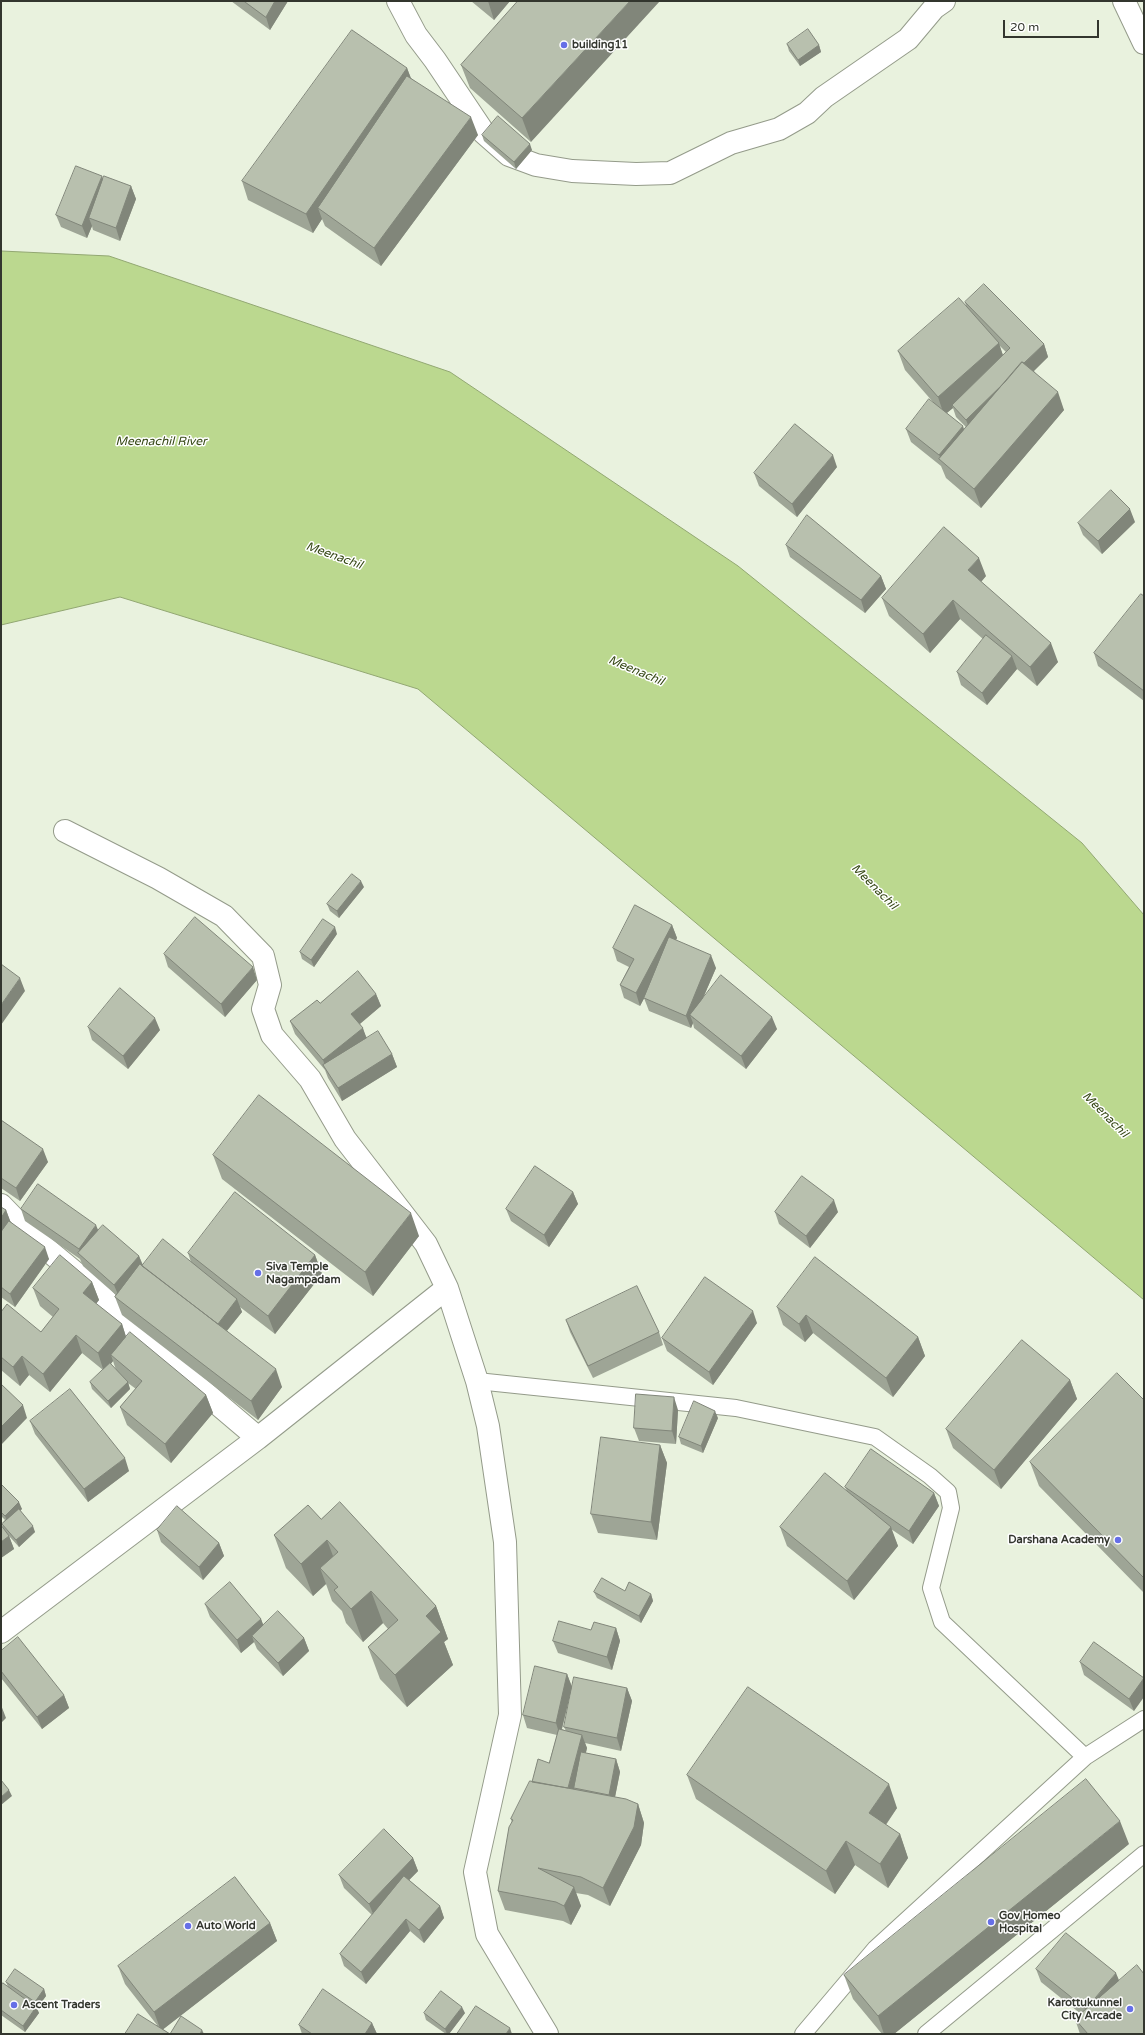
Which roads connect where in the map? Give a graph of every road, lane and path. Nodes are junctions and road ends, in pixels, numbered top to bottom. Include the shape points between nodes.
1 (398, 1) edge
2 (944, 1) edge
3 (1124, 1) edge
4 (1144, 43) edge
5 (65, 831) dead end
6 (1, 1205) edge
7 (447, 1288) junction
8 (477, 1381) junction
9 (258, 1438) junction
10 (1, 1632) edge
11 (1144, 1719) edge
12 (1085, 1757) junction
13 (1144, 1854) edge
14 (547, 2034) edge
15 (803, 2034) edge
16 (926, 2034) edge

1 - 2 street via 416,35 484,133 510,155 536,165 572,171 670,174 731,143 779,129 807,113 824,97 908,39 934,8
3 - 4 street
5 - 7 street via 158,878 224,916 263,956 270,985 263,1009 272,1035 310,1079 345,1139 426,1244
6 - 9 street via 32,1237 96,1290 146,1342
7 - 8 street
7 - 9 street
8 - 12 lane via 736,1408 875,1437 948,1492 951,1508 931,1588 942,1622
8 - 14 street via 488,1426 505,1542 510,1715 475,1872 487,1934
9 - 10 street
11 - 12 lane
12 - 15 lane via 875,1949
13 - 16 lane

